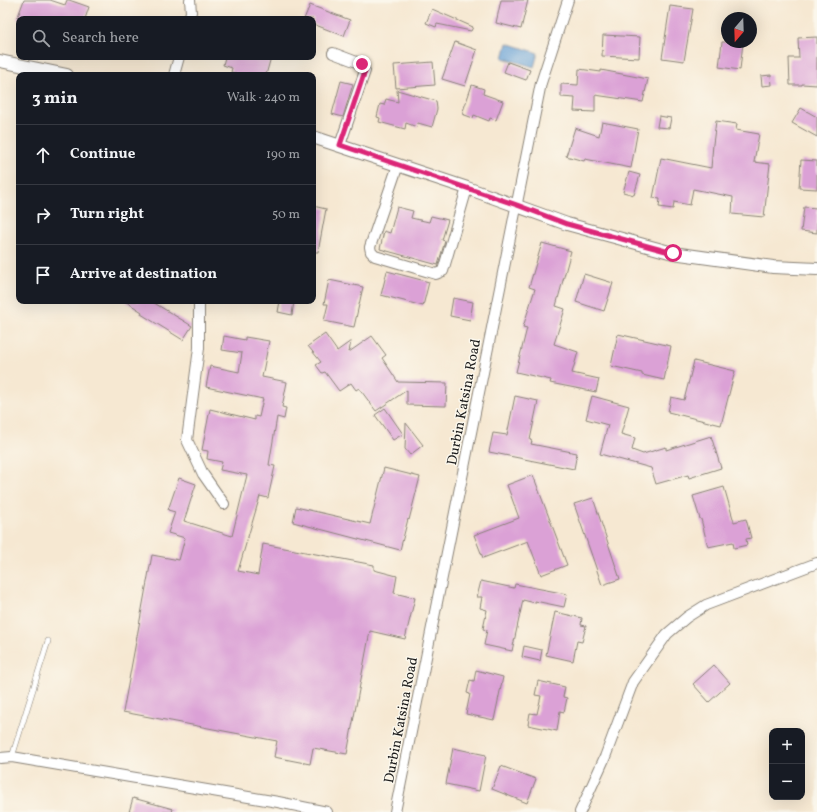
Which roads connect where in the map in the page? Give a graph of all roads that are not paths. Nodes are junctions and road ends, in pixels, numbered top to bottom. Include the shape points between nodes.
1 (190, 0) edge
2 (568, 0) edge
3 (190, 16) edge
4 (333, 53) dead end
5 (178, 60) edge
6 (0, 61) edge
7 (53, 72) edge
8 (175, 72) edge
9 (316, 138) edge
10 (340, 145) junction
11 (398, 165) junction
12 (467, 188) junction
13 (517, 205) junction
14 (817, 269) edge
15 (199, 304) edge
16 (224, 504) dead end
17 (817, 563) edge
18 (48, 641) dead end
19 (12, 757) junction
20 (0, 758) edge
21 (327, 812) edge
22 (395, 812) edge
23 (580, 812) edge

1 - 3 street
2 - 13 street, Durbin Katsina Road via 541,84
4 - 10 street via 362,64 365,71
5 - 8 street
6 - 7 street
9 - 10 street
10 - 11 street
11 - 12 street
11 - 12 street via 370,247 374,256 436,274 443,271
12 - 13 street
13 - 14 street via 567,224 673,253 773,267
13 - 22 street, Durbin Katsina Road
15 - 16 street via 199,348 187,440 203,474
17 - 23 street via 706,605 667,634 633,682 605,757
18 - 19 lane
19 - 20 street
19 - 21 street

